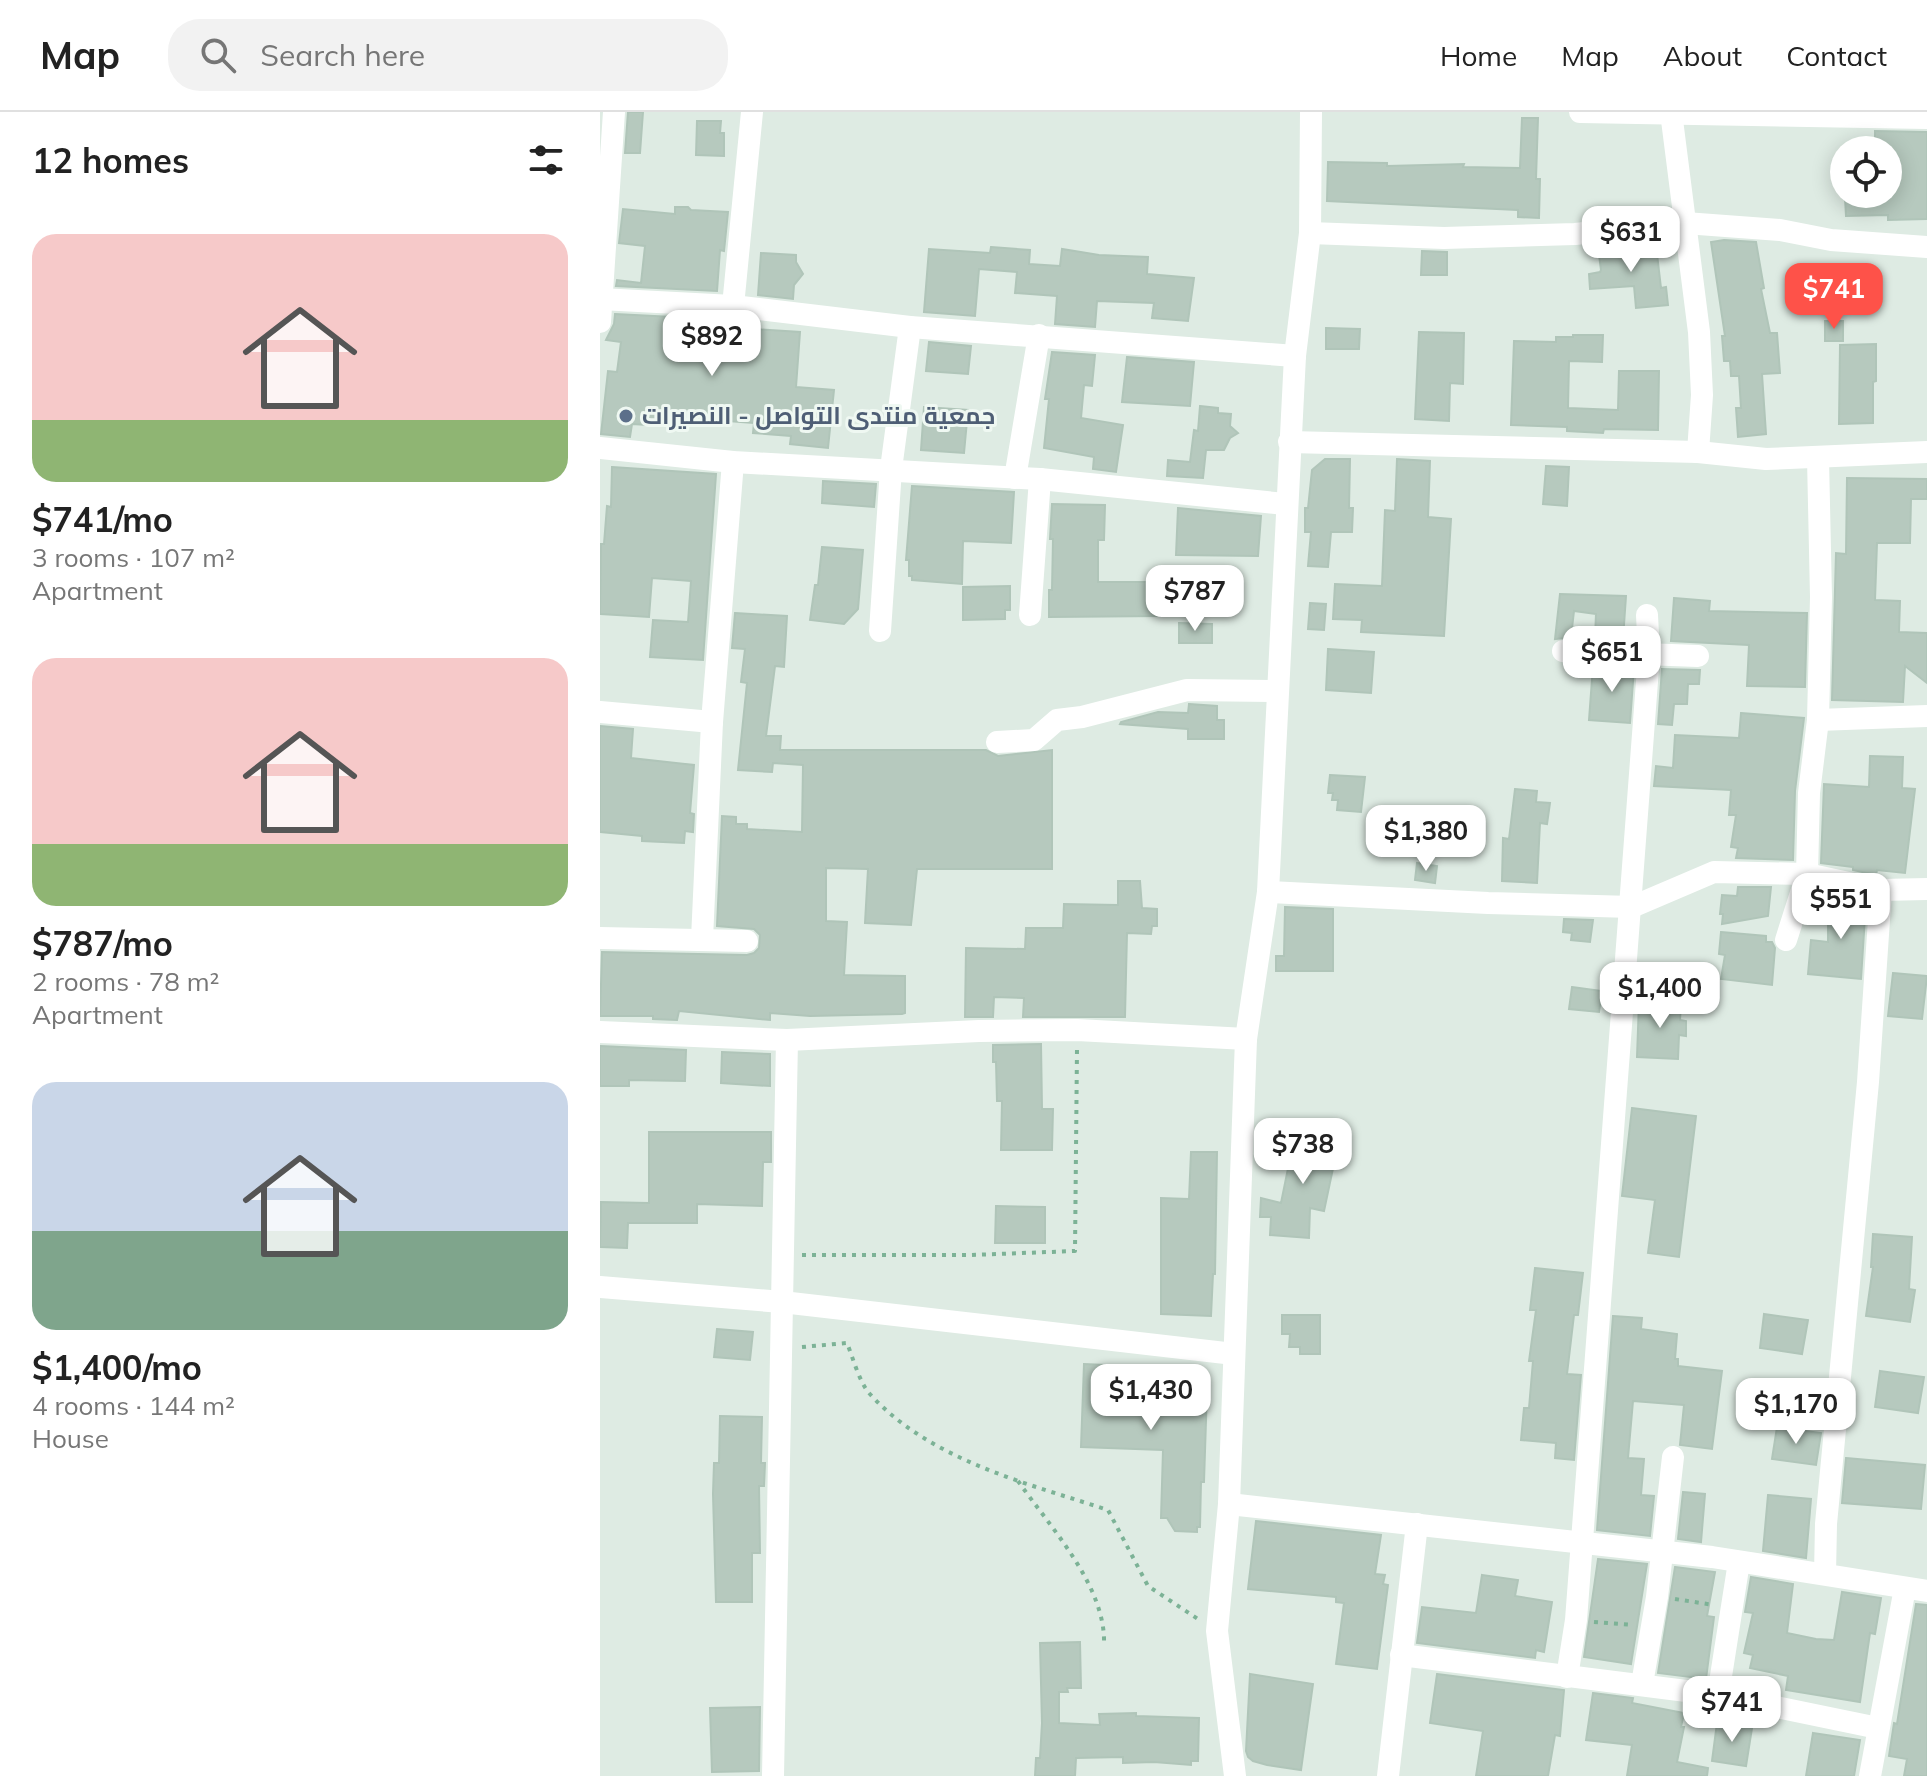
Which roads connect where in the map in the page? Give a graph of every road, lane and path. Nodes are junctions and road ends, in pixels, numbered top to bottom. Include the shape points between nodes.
1 (614, 112) edge
2 (752, 112) edge
3 (1311, 112) edge
4 (1580, 112) edge
5 (1671, 113) edge
6 (1884, 114) edge
7 (1927, 118) edge
8 (1685, 223) junction
9 (1310, 233) junction
10 (1927, 247) edge
11 (733, 306) junction
12 (601, 307) edge
13 (910, 327) junction
14 (1039, 335) junction
15 (1295, 356) junction
16 (1289, 442) junction
17 (600, 448) edge
18 (1698, 452) junction
19 (1927, 452) edge
20 (1818, 458) junction
21 (733, 462) junction
22 (891, 469) junction
23 (1015, 478) junction
24 (1040, 479) junction
25 (1285, 504) junction
26 (1030, 615) dead end
27 (1647, 615) dead end
28 (880, 631) dead end
29 (1563, 651) dead end
30 (1649, 655) junction
31 (1698, 656) dead end
32 (1277, 691) junction
33 (600, 712) edge
34 (1927, 716) edge
35 (1818, 720) junction
36 (712, 722) junction
37 (997, 742) dead end
38 (1807, 874) junction
39 (1927, 889) edge
40 (1881, 890) junction
41 (1268, 892) junction
42 (1632, 907) junction
43 (600, 938) edge
44 (702, 939) junction
45 (1786, 940) dead end
46 (747, 941) dead end
47 (1077, 1030) junction
48 (600, 1032) edge
49 (1246, 1039) junction
50 (787, 1040) junction
51 (782, 1255) junction
52 (600, 1287) edge
53 (782, 1302) junction
54 (781, 1349) junction
55 (1234, 1354) junction
56 (1673, 1457) dead end
57 (1017, 1479) junction
58 (1229, 1504) junction
59 (1417, 1524) junction
60 (1582, 1541) junction
61 (1663, 1551) junction
62 (1739, 1562) junction
63 (1825, 1574) junction
64 (1916, 1589) edge
65 (1657, 1597) junction
66 (1732, 1607) junction
67 (1576, 1620) junction
68 (1651, 1626) junction
69 (1217, 1631) junction
70 (1104, 1644) dead end
71 (1401, 1655) junction
72 (1567, 1677) junction
73 (1642, 1684) junction
74 (1718, 1695) junction
75 (1878, 1728) junction
76 (773, 1776) edge
77 (1235, 1776) edge
78 (1388, 1776) edge
79 (1870, 1776) edge

1 - 12 street
2 - 11 street
3 - 9 street
4 - 5 street
5 - 6 street
5 - 8 street
6 - 7 street
8 - 9 street via 1575,234 1444,238
8 - 10 street
8 - 18 street via 1699,332
9 - 15 street
11 - 12 street
11 - 13 street
13 - 14 street
13 - 22 street
14 - 15 street
14 - 23 street
15 - 16 street
16 - 18 street
16 - 25 street
17 - 21 street
18 - 20 street
19 - 20 street
20 - 35 street
21 - 22 street
21 - 36 street
22 - 23 street
22 - 28 street
23 - 24 street
24 - 25 street
24 - 26 street
25 - 32 street
27 - 30 street
29 - 30 street
30 - 31 street
30 - 42 street
32 - 37 street via 1187,690 1057,720 1034,740
32 - 41 street
33 - 36 street
34 - 35 street
35 - 38 street
36 - 44 street
38 - 40 street
38 - 42 street via 1714,872
38 - 45 street
39 - 40 street
40 - 63 street
41 - 42 street
41 - 49 street
42 - 60 street
43 - 44 street
44 - 46 street
47 - 49 street
47 - 50 street
47 - 51 path via 1075,1251
48 - 50 street
49 - 55 street
50 - 51 street
51 - 53 street
52 - 53 street
53 - 54 street
53 - 55 street
54 - 57 path via 847,1343 867,1391 908,1428 970,1462
54 - 76 street
55 - 58 street
56 - 61 street
57 - 69 path via 1108,1510 1148,1586
57 - 70 path via 1083,1573 1105,1625
58 - 59 street
58 - 69 street
59 - 60 street
59 - 71 street
60 - 61 street
60 - 67 street
61 - 62 street
61 - 65 street
62 - 63 street
62 - 66 street
63 - 64 street
64 - 75 street
65 - 66 path
65 - 68 street
66 - 74 street
67 - 68 path
67 - 72 street
68 - 73 street
69 - 77 street
71 - 72 street
71 - 78 street
72 - 73 street
73 - 74 street
74 - 75 street
75 - 79 street

